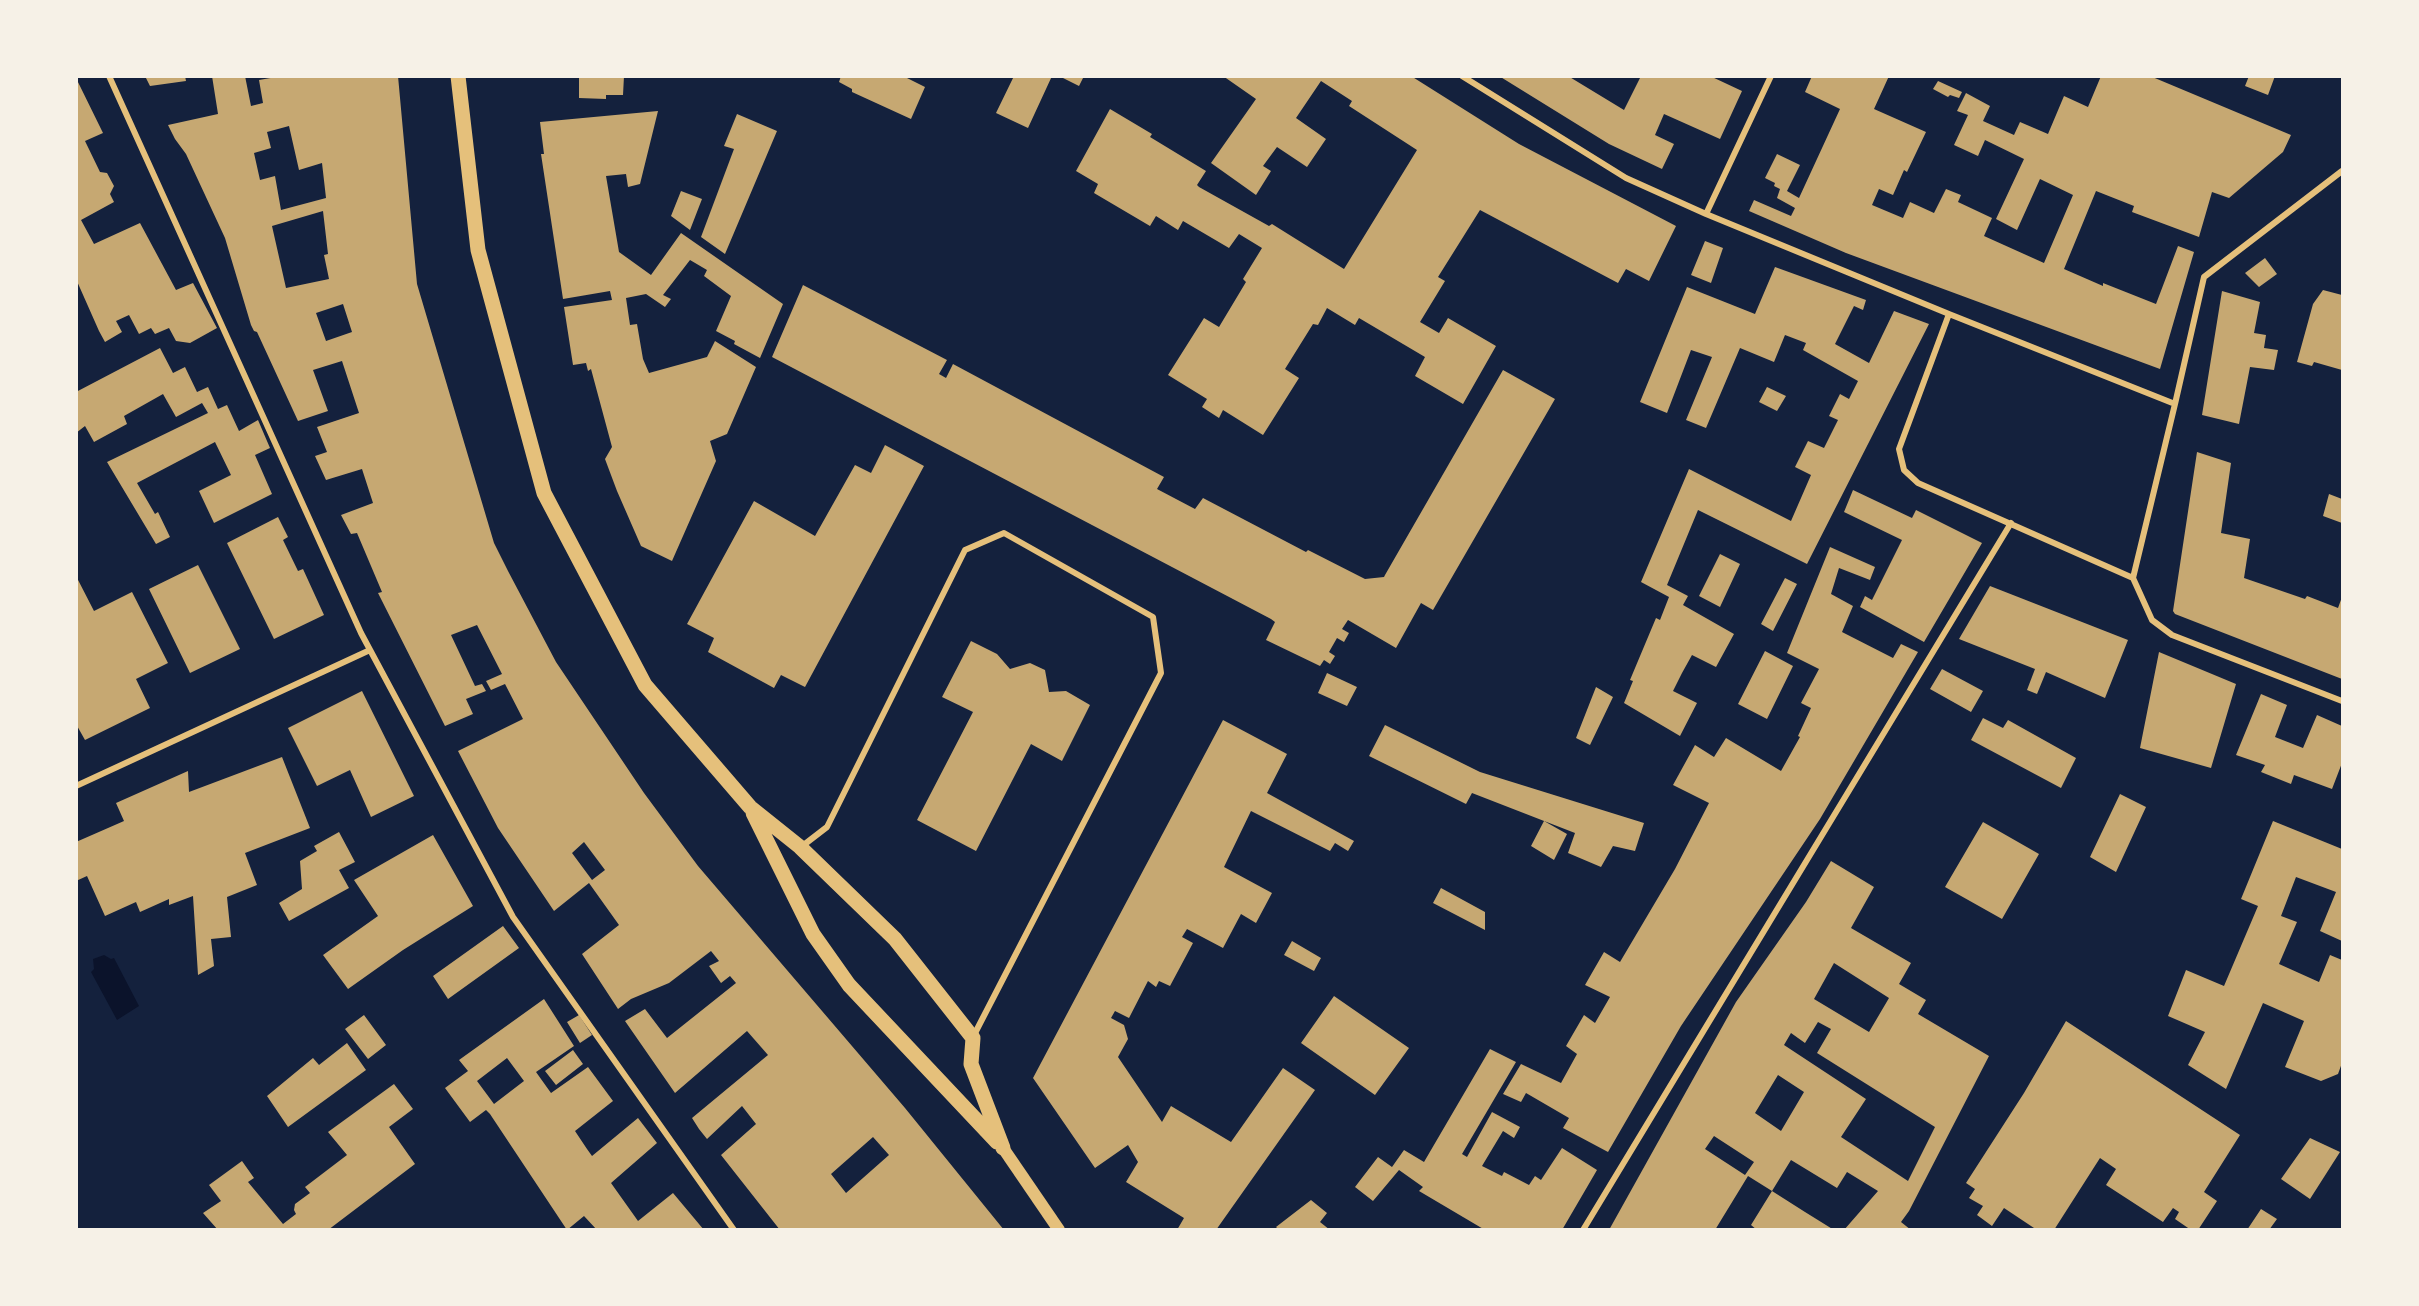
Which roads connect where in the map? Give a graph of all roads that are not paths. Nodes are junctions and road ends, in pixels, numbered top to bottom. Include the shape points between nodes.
1 (109, 76) edge
2 (458, 76) edge
3 (1462, 76) edge
4 (1771, 76) edge
5 (2343, 171) edge
6 (1706, 214) junction
7 (1949, 314) junction
8 (2175, 404) junction
9 (2011, 523) junction
10 (2133, 578) junction
11 (370, 650) junction
12 (2343, 701) edge
13 (76, 786) edge
14 (750, 807) junction
15 (800, 847) junction
16 (973, 1038) junction
17 (1003, 1148) junction
18 (735, 1230) edge
19 (1059, 1230) edge
20 (1583, 1230) edge

1 - 11 street
2 - 14 main road via 478,250 544,493 645,685
3 - 6 street via 1626,178
4 - 6 street
5 - 8 street via 2204,277
6 - 7 street
7 - 8 street
7 - 9 street via 1899,449 1904,470 1918,483
8 - 10 street
9 - 10 street
9 - 20 street
10 - 12 street via 2152,620 2172,635
11 - 13 street
11 - 18 street via 513,917
14 - 15 main road
14 - 17 main road via 813,933 849,985
15 - 16 main road via 895,939
15 - 16 street via 827,827 965,550 1004,533 1153,617 1161,673
16 - 17 main road via 971,1064
17 - 19 main road

